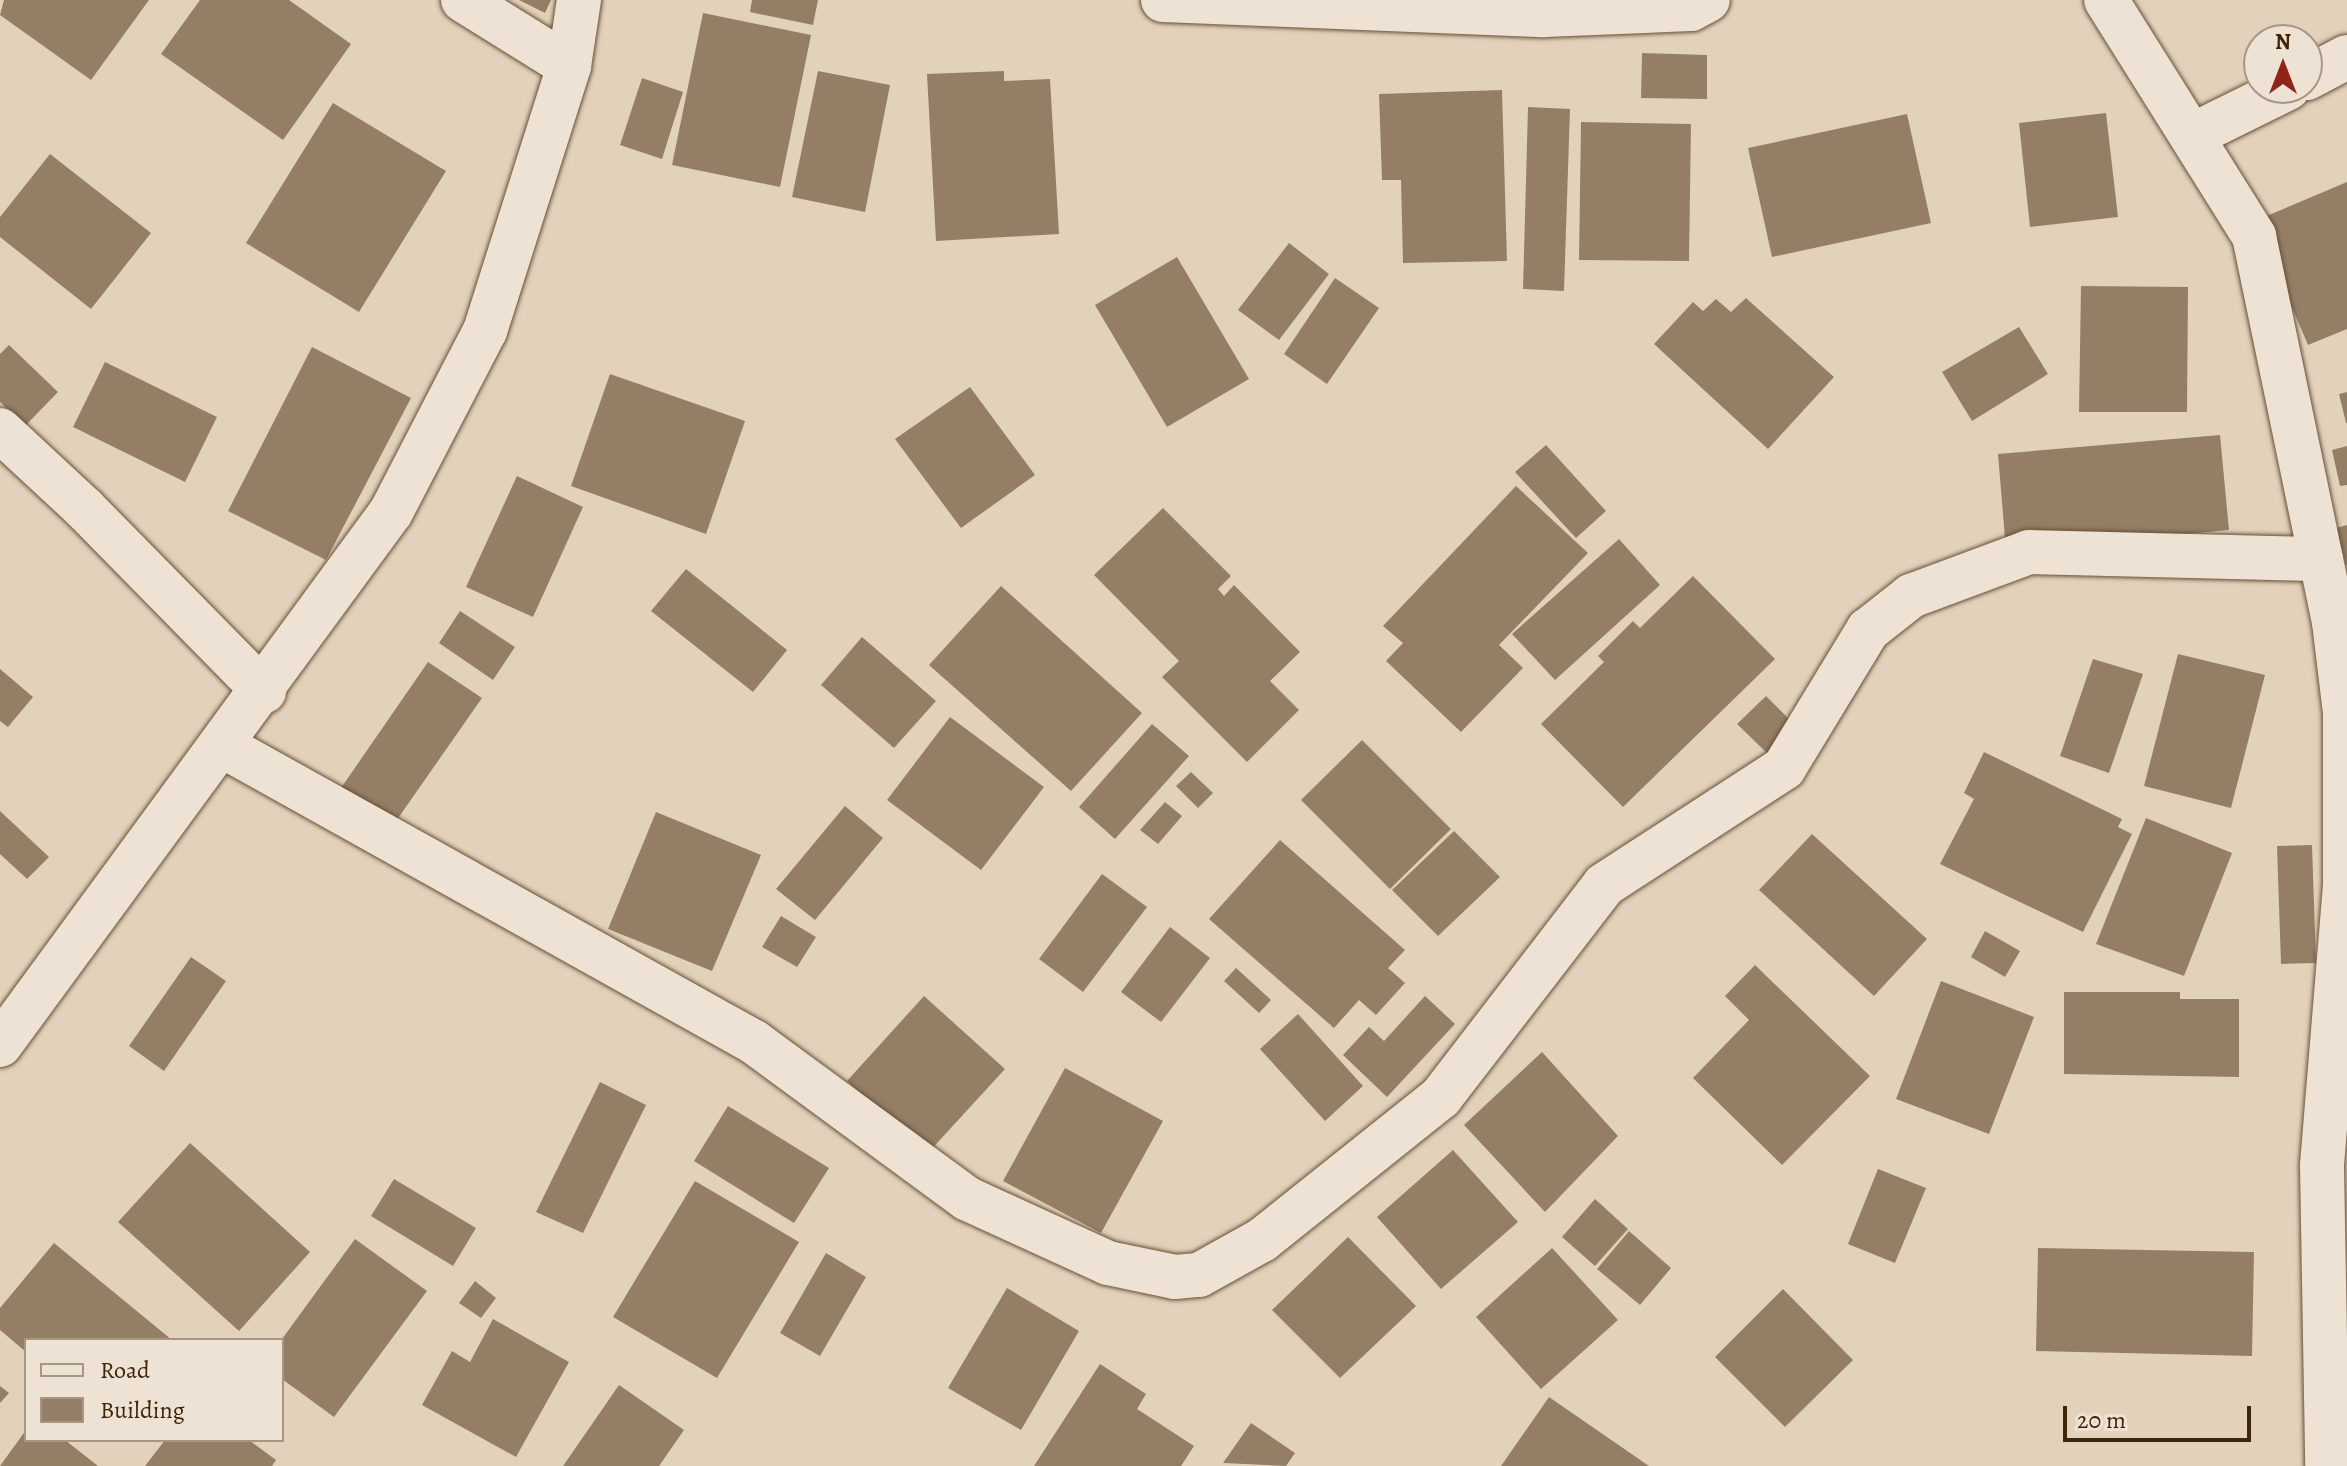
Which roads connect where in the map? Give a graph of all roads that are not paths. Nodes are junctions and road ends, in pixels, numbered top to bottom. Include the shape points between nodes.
1 (463, 0) edge
2 (579, 0) edge
3 (1163, 0) edge
4 (1708, 0) edge
5 (2106, 0) edge
6 (2347, 57) edge
7 (569, 66) junction
8 (2323, 70) edge
9 (2256, 104) edge
10 (2193, 135) junction
11 (0, 430) edge
12 (2321, 559) junction
13 (264, 691) junction
14 (223, 746) junction
15 (0, 1045) edge
16 (2335, 1168) edge
17 (2327, 1466) edge

1 - 7 street
2 - 7 street
3 - 4 street via 1544,15 1691,9
5 - 10 street
6 - 8 street
7 - 13 street via 485,331 391,512
9 - 10 street
10 - 12 street via 2254,236
11 - 13 street
12 - 14 street via 2029,552 1911,596 1868,630 1784,768 1604,885 1441,1097 1262,1240 1199,1275 1175,1277 1108,1263 968,1199 754,1042
12 - 16 street via 2345,713
13 - 14 street
14 - 15 street
16 - 17 street

